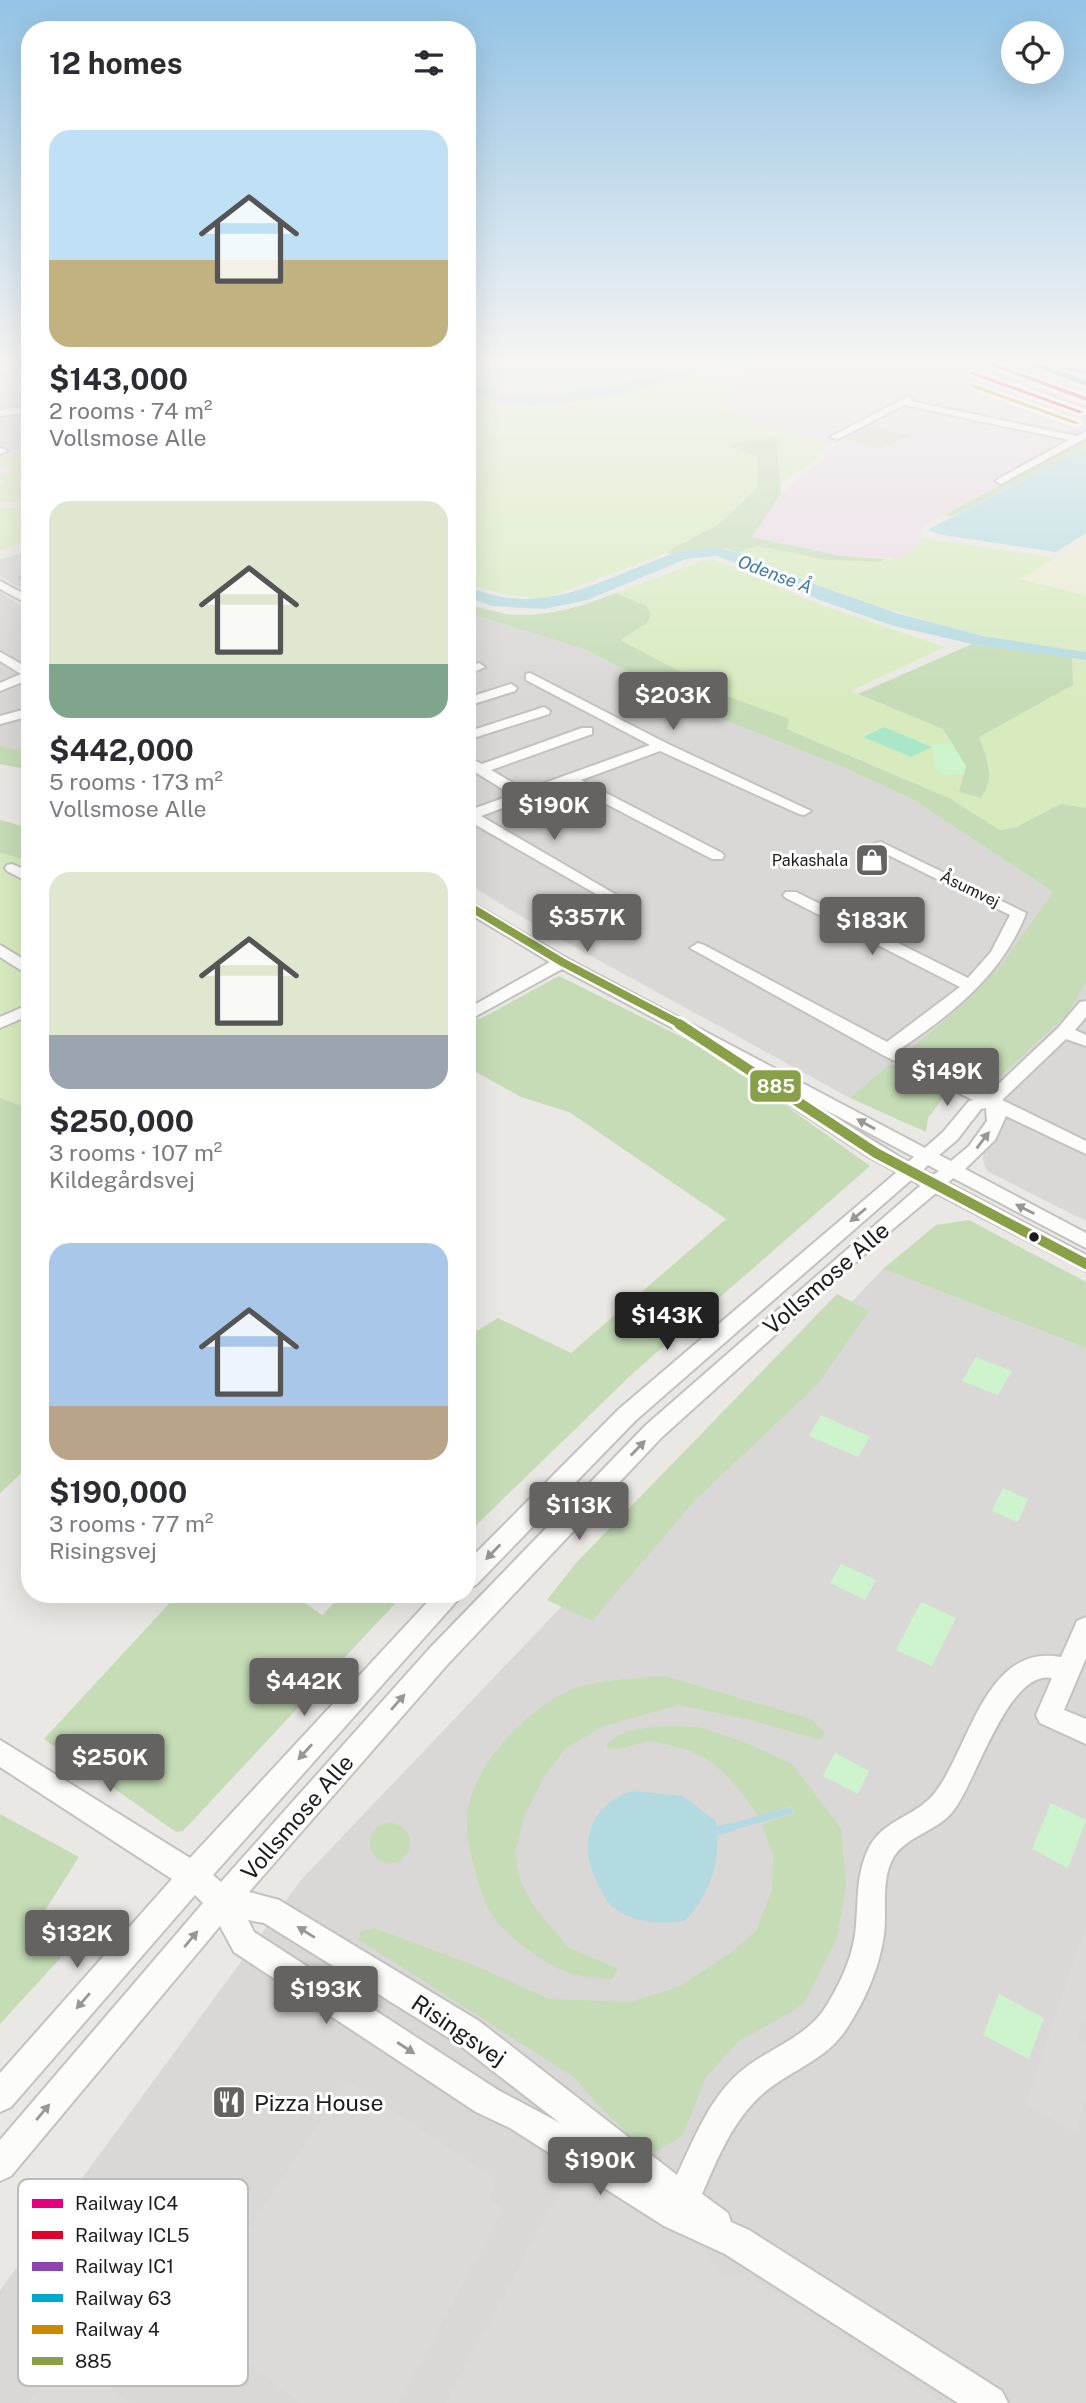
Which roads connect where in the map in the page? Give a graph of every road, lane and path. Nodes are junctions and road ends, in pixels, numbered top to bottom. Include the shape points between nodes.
1 (1017, 472) edge
2 (1001, 481) dead end
3 (0, 584) edge
4 (21, 597) edge
5 (0, 656) edge
6 (21, 669) edge
7 (530, 677) dead end
8 (21, 679) edge
9 (0, 687) edge
10 (511, 688) dead end
11 (476, 699) edge
12 (544, 711) dead end
13 (21, 714) edge
14 (0, 720) edge
15 (587, 731) dead end
16 (476, 733) edge
17 (661, 746) junction
18 (476, 766) edge
19 (481, 769) junction
20 (569, 779) junction
21 (524, 796) junction
22 (804, 811) dead end
23 (476, 813) edge
24 (476, 821) edge
25 (881, 846) dead end
26 (717, 856) dead end
27 (12, 868) dead end
28 (21, 874) edge
29 (791, 895) dead end
30 (617, 900) dead end
31 (476, 910) edge
32 (698, 948) dead end
33 (0, 950) edge
34 (562, 962) junction
35 (21, 965) edge
36 (970, 985) junction
37 (0, 1004) edge
38 (1086, 1006) edge
39 (21, 1011) edge
40 (476, 1011) edge
41 (21, 1013) edge
42 (0, 1023) edge
43 (1064, 1032) junction
44 (1086, 1041) edge
45 (887, 1050) junction
46 (990, 1102) junction
47 (1086, 1149) edge
48 (918, 1164) junction
49 (944, 1178) junction
50 (1086, 1241) edge
51 (1086, 1264) edge
52 (476, 1569) edge
53 (444, 1603) edge
54 (1086, 1628) edge
55 (1069, 1670) junction
56 (1086, 1732) edge
57 (0, 1752) edge
58 (193, 1876) junction
59 (223, 1901) junction
60 (0, 2096) edge
61 (0, 2165) edge
62 (680, 2206) junction
63 (990, 2403) edge

1 - 2 street
3 - 4 street
5 - 6 street
7 - 17 street
8 - 9 street
10 - 11 street
12 - 16 street
13 - 14 street
15 - 19 street
17 - 20 street
17 - 22 street
18 - 19 street
19 - 21 street
20 - 21 street
20 - 26 street
21 - 23 street
24 - 30 street
25 - 36 street, Åsumvej via 1018,913 999,950
27 - 28 street
29 - 36 street
31 - 34 street
32 - 45 street
33 - 35 street
34 - 40 street
34 - 48 street via 691,1030 799,1103
36 - 45 street, Åsumvej
37 - 39 street
38 - 43 street
41 - 42 street
43 - 44 street
43 - 46 street
45 - 46 street
46 - 47 street
46 - 48 street via 975,1105 950,1136
49 -> 46 street via 988,1136 997,1111
48 - 49 street
48 -> 52 street, Vollsmose Alle via 627,1415
50 -> 49 street
49 - 51 street
59 -> 49 street, Vollsmose Alle via 438,1657 654,1431 880,1229
53 -> 58 street, Vollsmose Alle
54 - 55 street
55 - 56 street via 1049,1715
55 - 62 street via 1058,1665 1036,1666 1011,1682 943,1802 884,1847 870,1892 869,1945 833,2023 804,2051 744,2089 729,2109
57 - 58 street
58 - 59 street
58 -> 60 street, Vollsmose Alle
61 -> 59 street, Vollsmose Alle
62 -> 59 street, Risingsvej via 468,2032 269,1910
59 -> 62 street, Risingsvej via 244,1942 486,2101
62 - 63 street, Risingsvej

